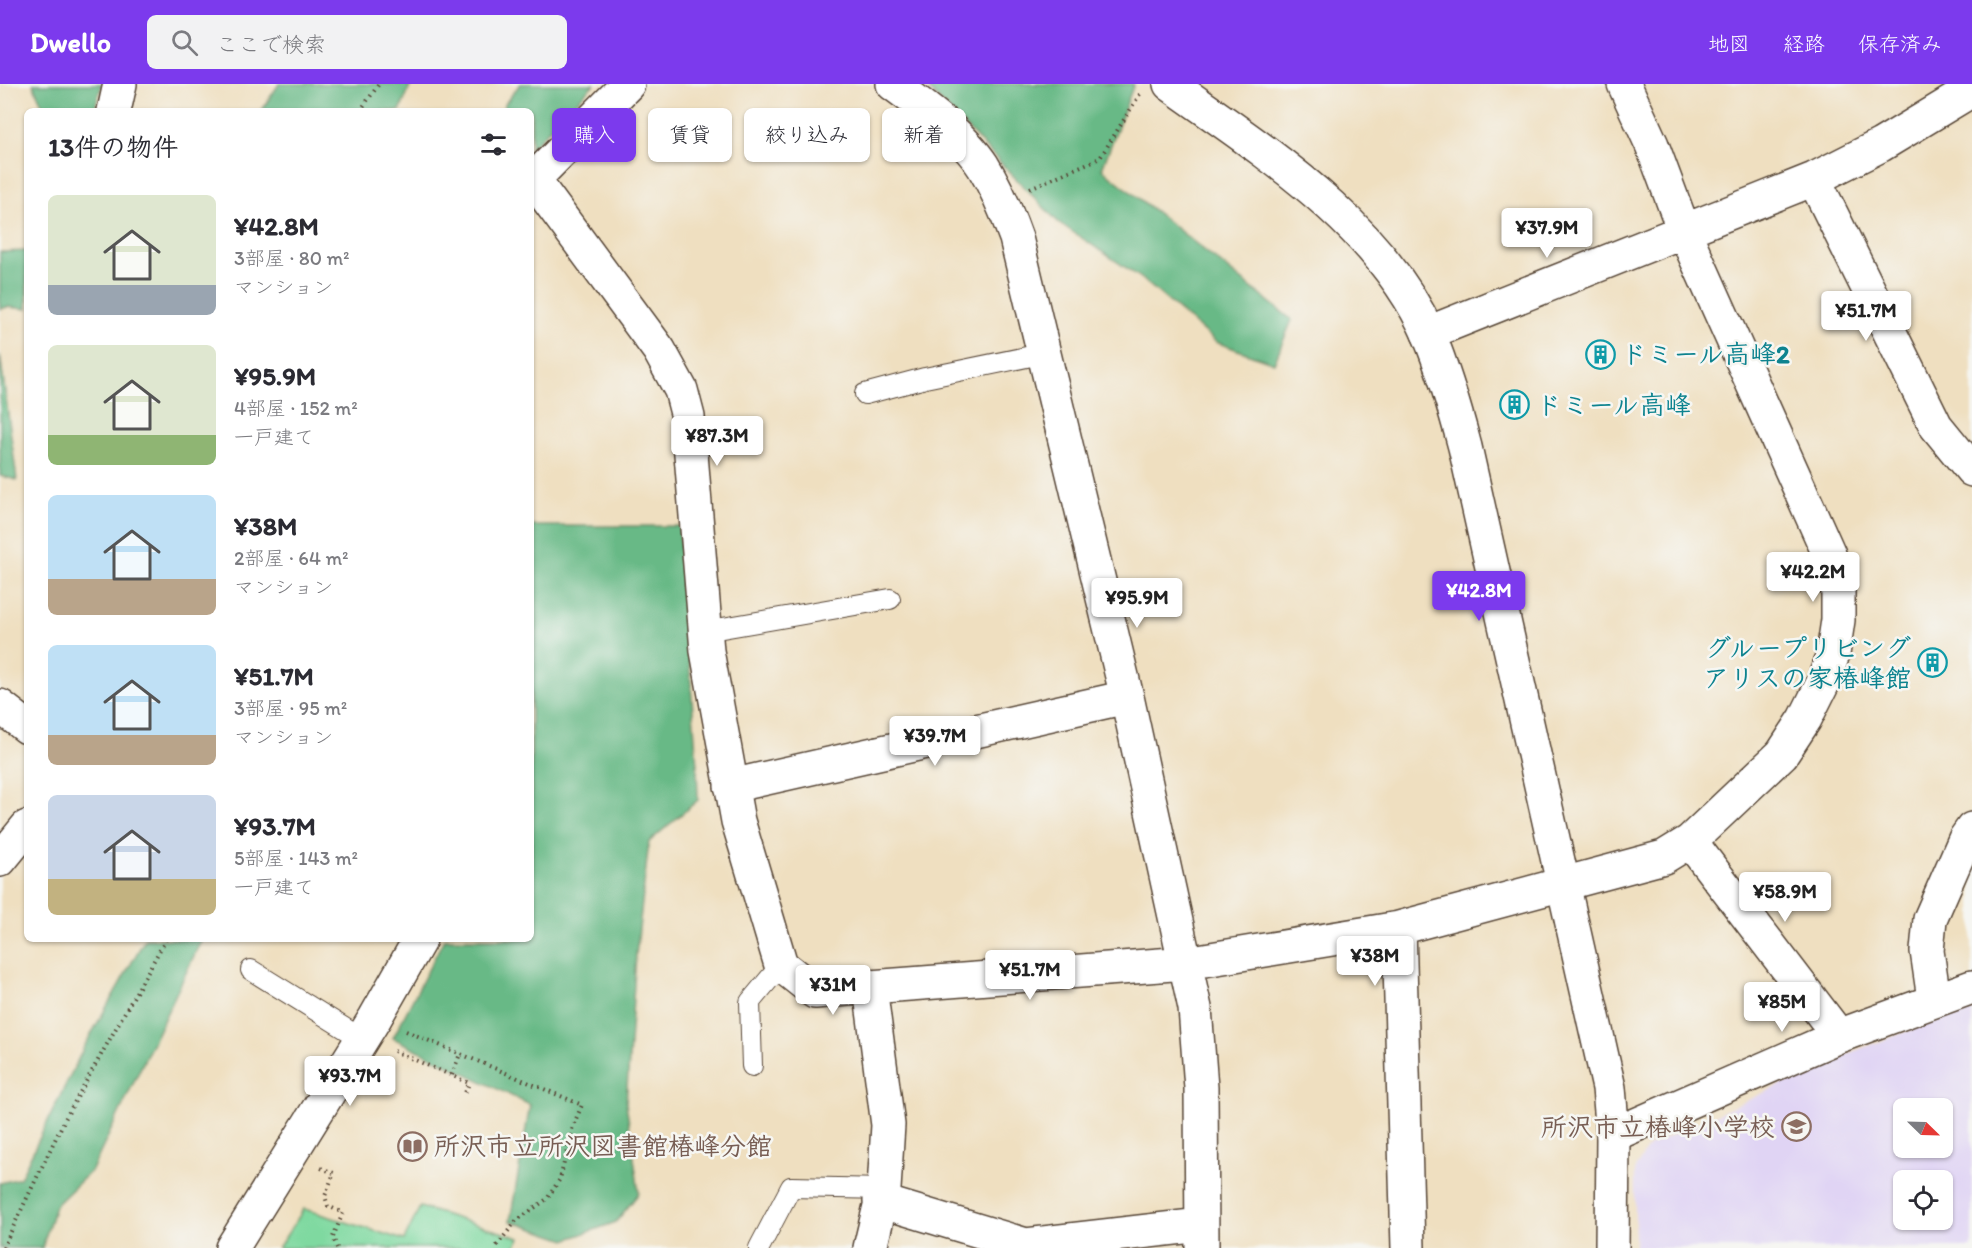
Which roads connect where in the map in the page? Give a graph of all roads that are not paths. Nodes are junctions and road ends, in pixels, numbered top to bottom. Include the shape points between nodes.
1 (120, 84) edge
2 (628, 84) edge
3 (893, 84) edge
4 (1170, 84) edge
5 (1624, 84) edge
6 (1970, 94) edge
7 (115, 108) edge
8 (534, 178) edge
9 (1814, 179) junction
10 (534, 183) edge
11 (1684, 231) junction
12 (1428, 333) junction
13 (1046, 353) junction
14 (865, 394) dead end
15 (1972, 471) edge
16 (890, 599) dead end
17 (705, 631) junction
18 (1127, 697) junction
19 (731, 786) junction
20 (1972, 829) edge
21 (24, 831) edge
22 (1689, 841) junction
23 (0, 860) edge
24 (1562, 885) junction
25 (1399, 928) junction
26 (419, 942) edge
27 (1186, 963) junction
28 (781, 965) junction
29 (251, 970) dead end
30 (870, 987) junction
31 (1972, 987) edge
32 (1934, 999) junction
33 (1839, 1036) junction
34 (375, 1044) junction
35 (752, 1066) dead end
36 (1613, 1135) junction
37 (882, 1195) junction
38 (1202, 1236) edge
39 (232, 1248) edge
40 (759, 1248) edge
41 (870, 1248) edge
42 (1408, 1248) edge
43 (1612, 1248) edge

1 - 7 street
2 - 8 street
3 - 13 street via 935,117 981,164 1002,201 1016,238
4 - 12 street via 1348,220 1403,288
5 - 11 street
6 - 9 street via 1881,146
9 - 11 street
9 - 15 street via 1936,426
10 - 17 street via 659,350 681,390 687,417
11 - 12 street
11 - 22 street via 1829,554 1838,587 1833,654 1805,719 1782,754
12 - 24 street via 1450,391 1465,447
13 - 14 lane
13 - 18 street
16 - 17 lane
17 - 19 street
18 - 19 street
18 - 27 street
19 - 28 street
20 - 32 street via 1930,919 1927,951
21 - 23 street
22 - 24 street via 1664,857
22 - 33 street
24 - 25 street
24 - 36 street via 1609,1088
25 - 27 street
25 - 42 street
26 - 34 street
27 - 30 street
27 - 38 street via 1196,1008 1201,1088
28 - 30 street via 815,992
28 - 35 lane via 750,1002
29 - 34 lane
30 - 37 street via 888,1125
31 - 32 street
32 - 33 street
33 - 36 street
34 - 39 street
36 - 43 street
37 - 38 street via 1026,1245
37 - 40 lane via 791,1187
37 - 41 street

